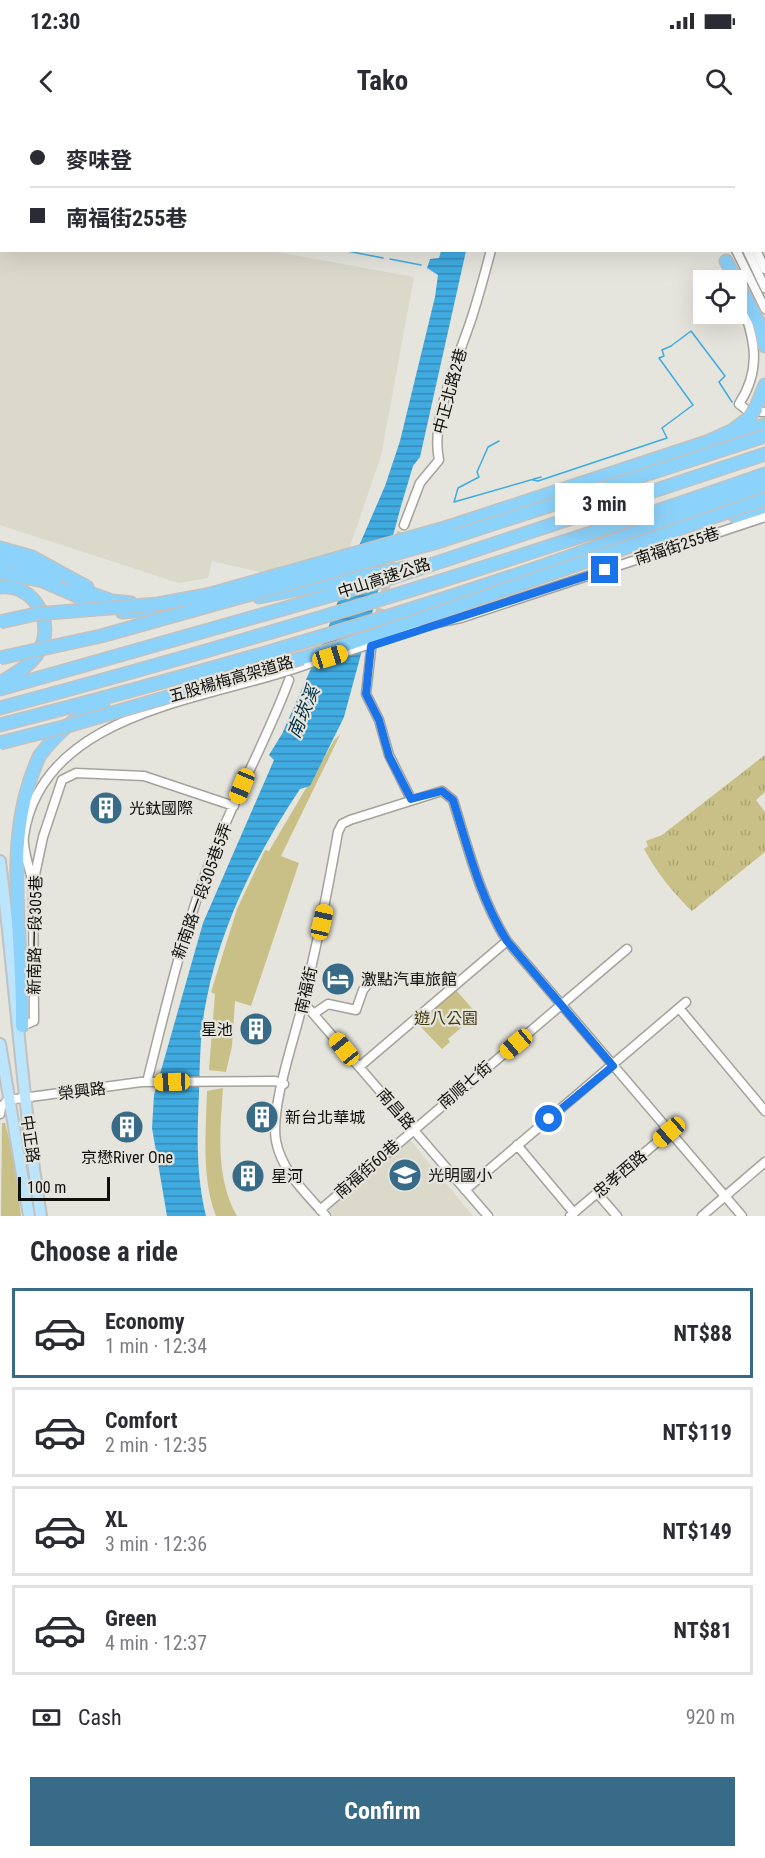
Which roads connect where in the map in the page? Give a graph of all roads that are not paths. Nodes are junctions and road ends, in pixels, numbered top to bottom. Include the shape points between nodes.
1 (490, 252) edge
2 (737, 252) edge
3 (748, 252) edge
4 (757, 252) edge
5 (724, 256) edge
6 (765, 269) edge
7 (730, 270) edge
8 (765, 288) edge
9 (765, 309) edge
10 (747, 322) edge
11 (765, 346) edge
12 (765, 385) edge
13 (757, 412) edge
14 (765, 424) edge
15 (765, 436) edge
16 (707, 442) junction
17 (765, 454) edge
18 (765, 474) edge
19 (765, 485) edge
20 (765, 499) edge
21 (765, 506) edge
22 (765, 517) edge
23 (404, 525) tunnel mouth
24 (0, 548) edge
25 (0, 560) edge
26 (0, 572) edge
27 (387, 575) junction
28 (0, 587) edge
29 (112, 601) junction
30 (189, 608) junction
31 (461, 618) junction
32 (0, 622) edge
33 (374, 622) junction
34 (0, 658) edge
35 (289, 680) dead end
36 (0, 683) edge
37 (0, 688) edge
38 (143, 688) junction
39 (0, 708) edge
40 (0, 725) edge
41 (0, 742) edge
42 (411, 799) junction
43 (234, 806) junction
44 (1, 857) edge
45 (33, 884) junction
46 (0, 895) edge
47 (15, 938) junction
48 (507, 941) junction
49 (627, 950) dead end
50 (374, 977) dead end
51 (303, 1002) junction
52 (561, 1006) junction
53 (315, 1013) junction
54 (22, 1026) junction
55 (0, 1044) edge
56 (613, 1066) junction
57 (359, 1067) junction
58 (152, 1082) junction
59 (284, 1084) junction
60 (24, 1098) junction
61 (8, 1100) junction
62 (765, 1111) edge
63 (0, 1114) edge
64 (414, 1128) junction
65 (669, 1132) junction
66 (517, 1145) junction
67 (765, 1162) edge
68 (465, 1190) junction
69 (597, 1193) junction
70 (725, 1196) junction
71 (323, 1213) edge
72 (572, 1214) edge
73 (29, 1216) edge
74 (41, 1216) edge
75 (488, 1216) edge
76 (617, 1216) edge
77 (702, 1216) edge
78 (742, 1216) edge

1 - 23 street, 中正北路2巷 via 472,319 456,357 437,438 439,460 420,483
2 - 9 street
3 - 8 street
4 - 6 street
5 - 7 street
5 - 11 highway via 760,324
10 - 13 street via 757,368 751,388 739,404
12 - 13 highway
13 - 16 highway via 733,430
14 - 16 highway
15 - 34 highway, bridge via 426,545 101,636
16 - 32 highway, bridge via 448,527 207,596 36,614
17 - 27 highway, 中山高速公路
18 - 39 highway, 中山高速公路 via 378,602
19 - 33 highway via 521,574
20 - 41 highway, 五股楊梅高架道路, bridge via 334,649
21 - 33 highway via 512,591 400,623
22 - 31 street, 南福街255巷
24 - 29 highway via 32,557
25 - 29 highway via 39,571
26 - 30 highway via 43,581 111,610
27 - 30 highway
27 - 37 highway, 中山高速公路 via 328,596
28 - 36 highway via 18,589 32,597 45,618 46,630 43,645 32,662
29 - 30 highway
31 - 42 street, 南福街255巷 via 372,642 366,694 379,720 389,756
31 - 45 street, bridge via 110,726 55,768 34,802 24,838
33 - 38 highway
35 - 43 street, 新南路一段305巷5弄
38 - 40 highway
38 - 47 highway via 65,725 22,786 12,813 7,852
42 - 48 street, 南福街 via 442,791 453,800 482,891
42 - 51 street, 南福街 via 342,824
43 - 45 street, 新南路一段305巷 via 144,776 76,773 62,780
43 - 58 street, 新南路一段305巷5弄 via 180,945
44 - 47 highway
44 - 60 main road
45 - 54 street, 新南路一段305巷 via 34,1021
46 - 60 main road via 13,1051
47 - 54 highway
48 - 52 street
48 - 57 street
49 - 52 street, 南順七街
50 - 53 street via 363,990 356,1010 328,1004
51 - 53 street, 南昌路
51 - 59 street, 南福街
52 - 56 street
52 - 64 street, 南順七街
53 - 57 street, 南昌路
54 - 60 main road via 30,1087
55 - 61 main road, 中正路
56 - 62 street via 683,1005
56 - 65 street
56 - 66 street
57 - 64 street, 南昌路
58 - 59 street, 榮興路
58 - 60 street, 榮興路
59 - 71 street, 南福街 via 277,1120 278,1149 295,1183
60 - 61 street, 榮興路
60 - 74 main road, 中正路
61 - 63 street
61 - 73 main road, 中正路
64 - 68 street, 南昌路
64 - 71 street, 南福街60巷
65 - 69 street, 忠孝西路
65 - 70 street
66 - 68 street
66 - 72 street
67 - 70 street
68 - 75 street, 南昌路
69 - 72 street, 忠孝西路
69 - 76 street
70 - 77 street
70 - 78 street

